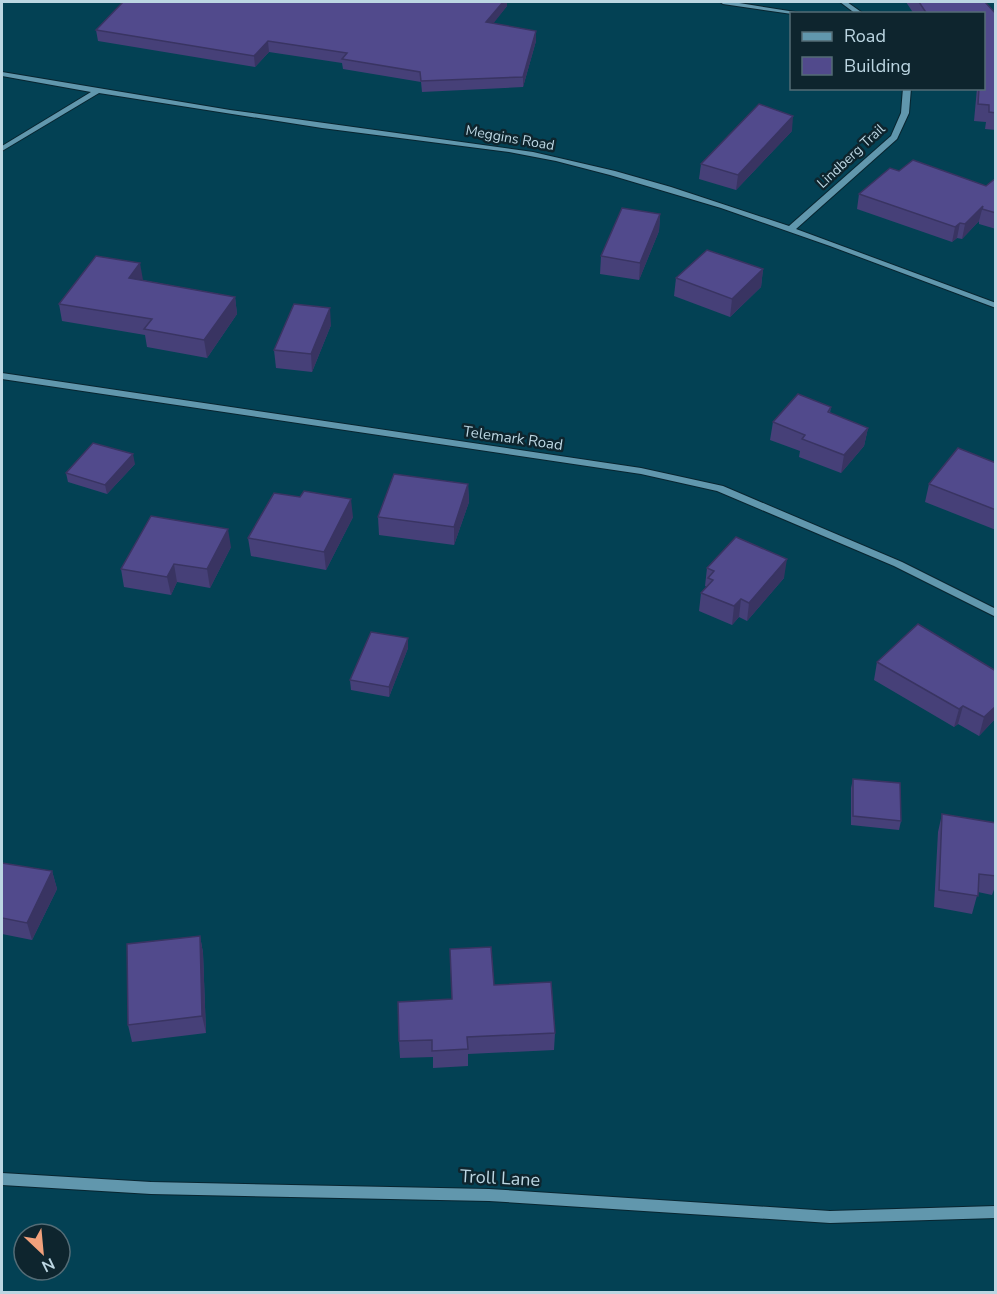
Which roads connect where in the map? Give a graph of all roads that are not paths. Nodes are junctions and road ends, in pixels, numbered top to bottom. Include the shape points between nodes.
1 (723, 2) edge
2 (843, 2) edge
3 (791, 12) edge
4 (858, 12) edge
5 (2, 74) edge
6 (907, 90) edge
7 (98, 92) junction
8 (2, 149) edge
9 (790, 230) junction
10 (996, 306) edge
11 (2, 376) edge
12 (996, 614) edge
13 (2, 1179) edge
14 (996, 1212) edge

1 - 3 street
2 - 4 street
5 - 7 street, Meggins Road
6 - 9 street, Lindberg Trail via 905,113 894,136
7 - 8 street
7 - 9 street, Meggins Road via 554,159 664,187
9 - 10 street, Meggins Road
11 - 12 street, Telemark Road via 641,471 720,488 898,564
13 - 14 street, Troll Lane via 151,1188 489,1195 830,1217

